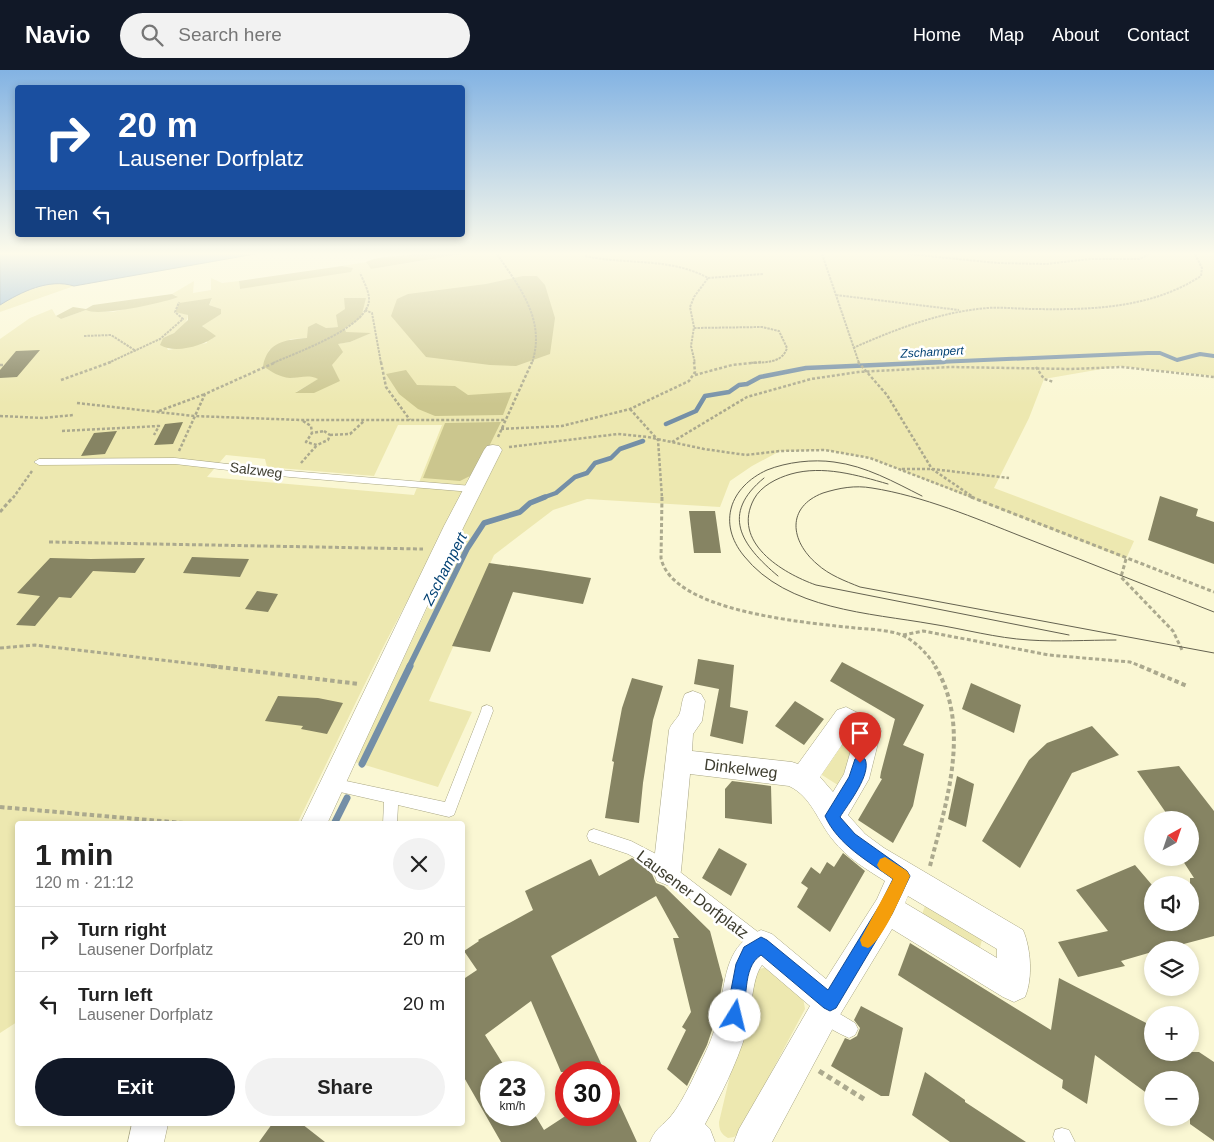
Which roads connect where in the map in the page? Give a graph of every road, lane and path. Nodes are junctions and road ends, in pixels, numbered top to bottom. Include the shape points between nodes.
1 (178, 304) edge
2 (367, 304) edge
3 (529, 304) edge
4 (691, 304) edge
5 (839, 304) edge
6 (908, 304) edge
7 (1118, 304) edge
8 (365, 310) junction
9 (964, 311) junction
10 (694, 328) junction
11 (84, 336) dead end
12 (853, 348) junction
13 (136, 351) junction
14 (0, 365) edge
15 (4, 365) dead end
16 (1036, 367) junction
17 (865, 371) junction
18 (695, 375) junction
19 (1214, 377) edge
20 (61, 380) dead end
21 (1054, 382) dead end
22 (205, 394) junction
23 (77, 403) dead end
24 (630, 409) junction
25 (159, 411) junction
26 (74, 415) dead end
27 (0, 416) edge
28 (194, 416) junction
29 (302, 420) junction
30 (364, 420) junction
31 (411, 420) junction
32 (506, 420) junction
33 (501, 429) junction
34 (62, 431) dead end
35 (312, 433) junction
36 (154, 435) dead end
37 (330, 435) junction
38 (658, 439) junction
39 (672, 442) junction
40 (317, 445) junction
41 (493, 450) junction
42 (175, 461) junction
43 (39, 462) joint
44 (932, 468) junction
45 (899, 469) junction
46 (290, 474) junction
47 (1009, 478) dead end
48 (472, 489) junction
49 (980, 502) junction
50 (0, 512) edge
51 (49, 542) dead end
52 (443, 549) junction
53 (1126, 558) junction
54 (1214, 592) edge
55 (902, 636) junction
56 (0, 648) edge
57 (1182, 650) dead end
58 (378, 686) junction
59 (1187, 686) dead end
60 (693, 701) dead end
61 (487, 711) dead end
62 (678, 761) junction
63 (804, 778) junction
64 (332, 784) junction
65 (390, 797) junction
66 (0, 807) edge
67 (832, 816) junction
68 (161, 821) edge
69 (314, 821) edge
70 (390, 821) edge
71 (594, 836) dead end
72 (667, 871) junction
73 (912, 882) junction
74 (887, 909) junction
75 (761, 945) junction
76 (834, 1015) junction
77 (799, 1058) junction
78 (867, 1101) dead end
79 (150, 1126) edge
80 (683, 1137) edge
81 (146, 1142) edge
82 (752, 1142) edge

1 - 13 path via 175,312 183,318 160,339
2 - 8 path
3 - 32 path via 538,331 533,362
4 - 10 path
5 - 12 path
6 - 9 path
7 - 9 path
8 - 22 path via 350,326 327,339
8 - 31 path via 372,313 386,387
9 - 12 path via 884,334
10 - 18 path via 691,345 697,367
10 - 18 path via 762,327 779,331 787,348 779,360 732,365
11 - 13 path via 111,335
12 - 17 path
13 - 20 path
14 - 15 path
16 - 17 path
16 - 19 path via 1122,367
16 - 21 path via 1044,379
17 - 39 path via 811,379 747,397
17 - 44 path via 886,394
18 - 24 path
22 - 25 path
22 - 28 path
23 - 25 path
24 - 33 path via 562,426
24 - 38 path
25 - 28 path
26 - 27 path via 43,418
28 - 29 path
28 - 42 path
29 - 30 path
29 - 35 path via 311,426
30 - 31 path
30 - 37 path via 350,434
31 - 32 path
32 - 33 path
33 - 41 path
34 - 36 path via 159,426
35 - 37 path via 324,431
35 - 40 path via 306,442
37 - 40 path via 328,440
38 - 39 path
38 - 41 path via 618,434 527,443
38 - 55 path via 662,522 660,554 668,576 681,588 722,606 773,618 870,629
39 - 45 path via 746,455 825,450 870,458
40 - 46 path
41 - 48 street
42 - 43 lane, Salzweg
42 - 46 lane, Salzweg
43 - 50 path
44 - 45 path
44 - 47 path
44 - 49 path
45 - 49 path
46 - 48 lane, Salzweg
48 - 52 street
49 - 53 path
51 - 52 path
52 - 58 street
53 - 54 path
53 - 57 path via 1121,577 1173,630
55 - 59 path via 924,630 1049,655 1130,662
55 - 73 path via 925,652 943,681 954,732 952,773 928,876
56 - 58 path via 35,645
58 - 64 street
60 - 62 street via 690,721 681,730
61 - 65 lane via 448,810
62 - 63 street, Dinkelweg
62 - 72 street
63 - 67 street via 814,787
63 - 67 street via 846,718 868,731 856,779
64 - 65 lane
64 - 69 street
65 - 70 lane
66 - 68 path
67 - 73 street via 850,839
71 - 72 lane, Lausener Dorfplatz via 631,848
72 - 75 lane, Lausener Dorfplatz
73 - 74 street
73 - 74 street via 1012,941 1014,986
74 - 76 street
75 - 76 street, Lausener Dorfplatz
75 - 80 street, Lausener Dorfplatz via 750,953 742,970 726,1048
76 - 77 street
77 - 78 path
77 - 82 street
79 - 81 street

